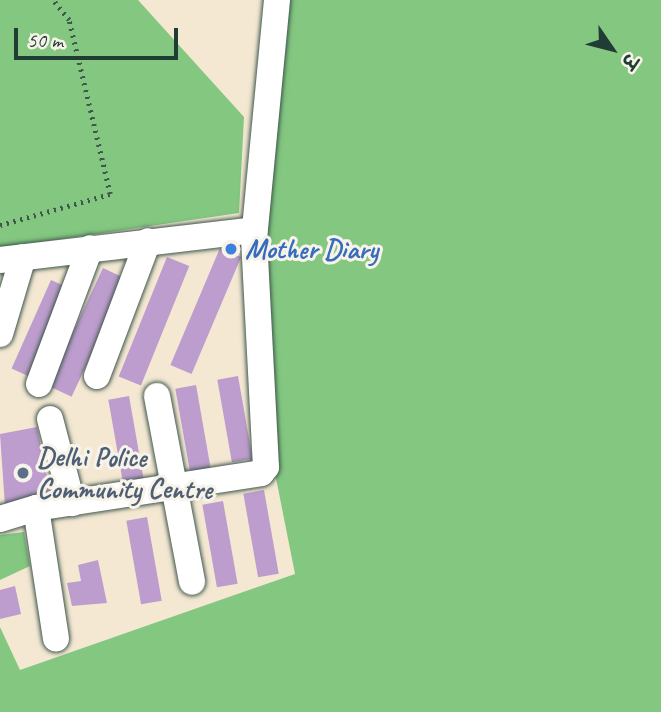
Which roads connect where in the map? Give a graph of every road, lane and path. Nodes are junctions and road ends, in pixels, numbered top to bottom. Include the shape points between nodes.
1 (53, 0) edge
2 (277, 0) edge
3 (0, 225) edge
4 (254, 230) junction
5 (148, 240) junction
6 (90, 248) junction
7 (11, 258) edge
8 (0, 334) edge
9 (97, 376) dead end
10 (39, 384) dead end
11 (157, 396) dead end
12 (50, 419) dead end
13 (174, 485) junction
14 (72, 502) junction
15 (36, 509) junction
16 (0, 517) edge
17 (192, 582) dead end
18 (56, 638) dead end

1 - 3 path via 69,20 110,194
2 - 4 street
4 - 5 street
4 - 13 street via 266,467 261,472
5 - 6 street
5 - 9 street
6 - 7 street
6 - 10 street
7 - 8 street
11 - 13 street
12 - 14 street
13 - 14 street
13 - 17 street
14 - 15 street
15 - 16 street
15 - 18 street

